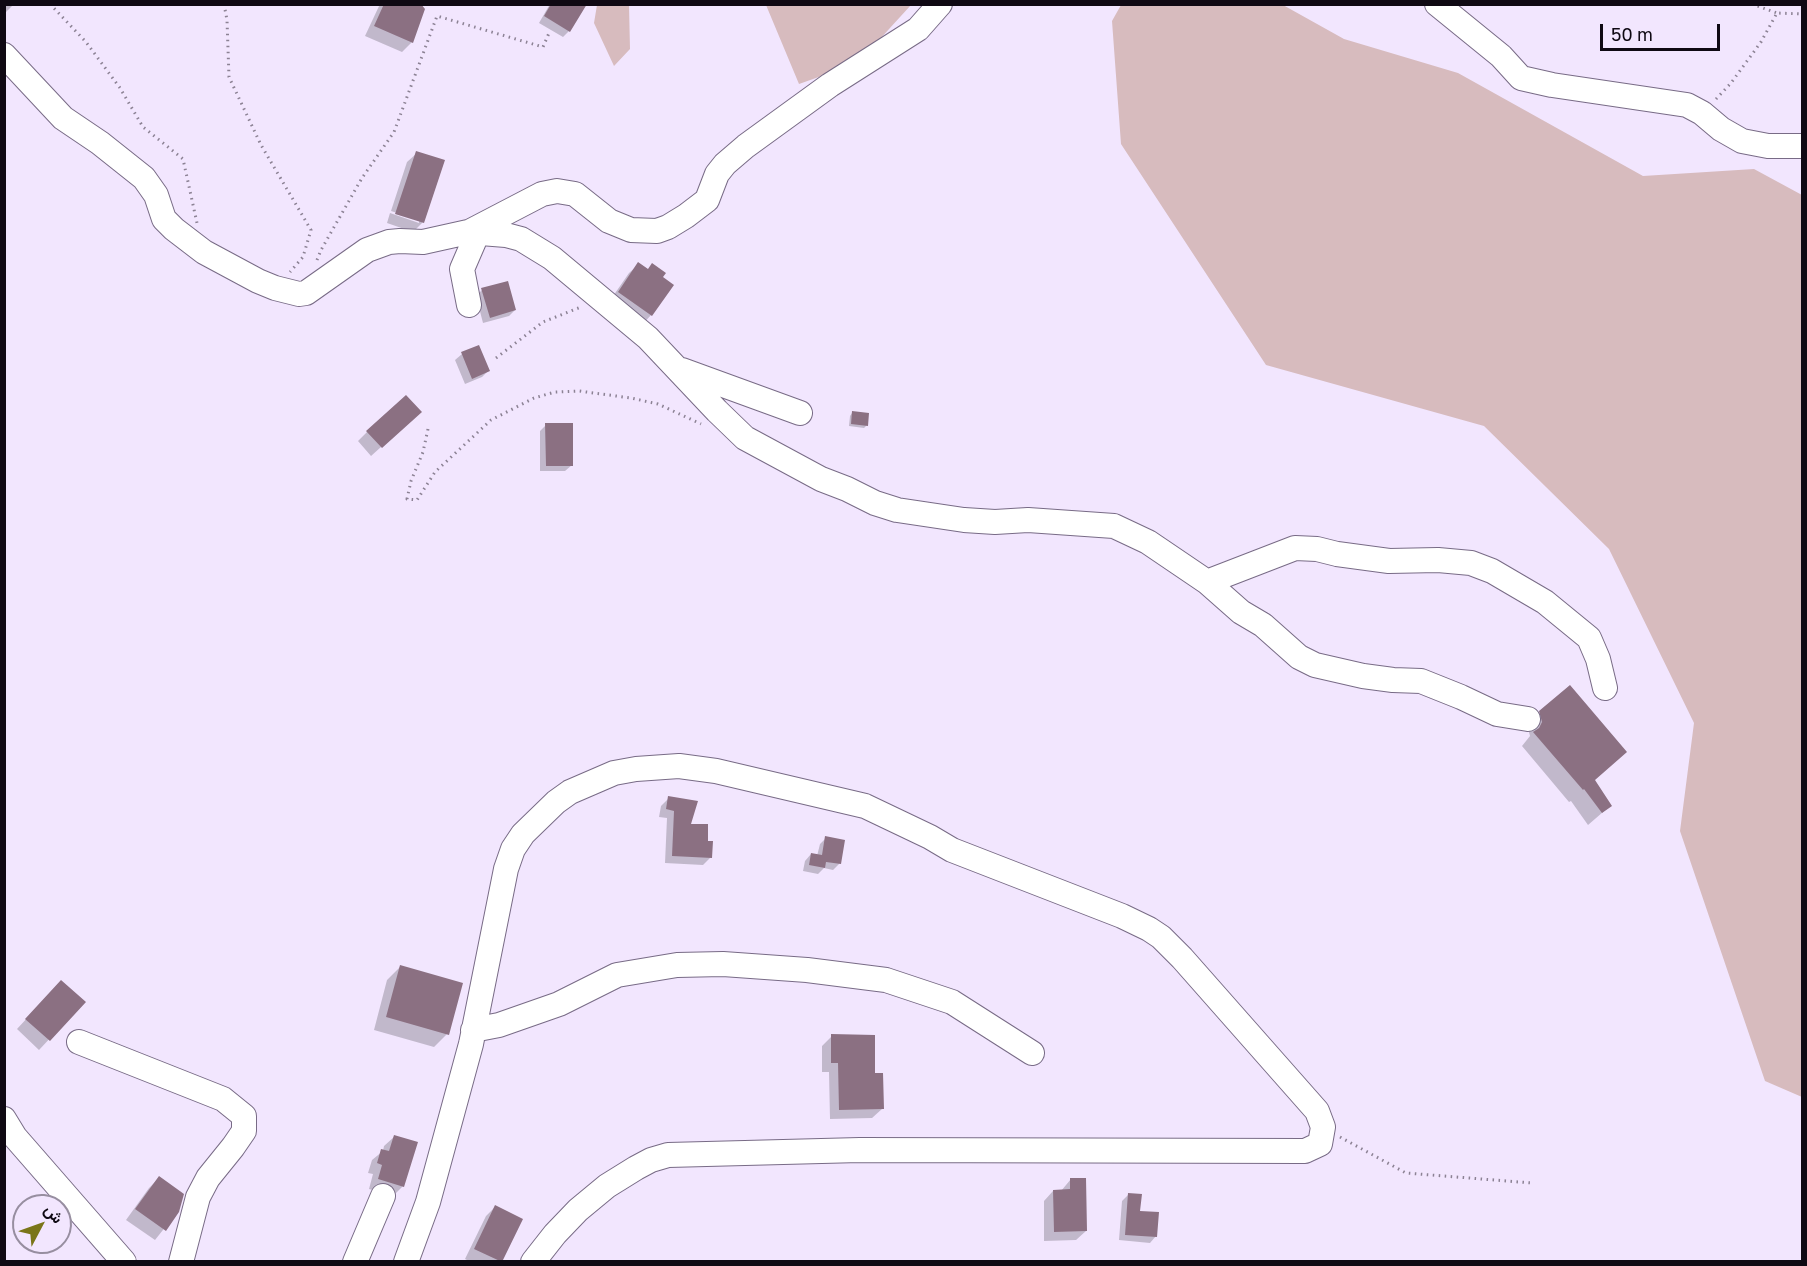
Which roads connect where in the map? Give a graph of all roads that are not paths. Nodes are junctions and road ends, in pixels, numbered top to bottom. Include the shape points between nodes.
1 (940, 4) edge
2 (1437, 4) edge
3 (4, 56) edge
4 (1803, 146) edge
5 (473, 232) junction
6 (469, 305) dead end
7 (677, 369) junction
8 (800, 413) dead end
9 (1207, 582) junction
10 (1605, 688) dead end
11 (1528, 719) dead end
12 (474, 1030) junction
13 (79, 1042) dead end
14 (1032, 1053) dead end
15 (4, 1119) edge
16 (382, 1196) dead end
17 (124, 1262) edge
18 (181, 1262) edge
19 (355, 1262) edge
20 (406, 1262) edge
21 (533, 1262) edge

1 - 5 street via 918,29 830,85 746,146 717,174 707,200 668,227 657,231 631,230 609,221 575,194 557,191 542,194
2 - 4 street via 1501,56 1521,78 1687,105 1742,141
3 - 5 street via 63,118 144,178 156,195 164,219 174,229 204,252 275,288 306,293 367,250 389,242 423,242
5 - 6 street via 462,269
5 - 7 street via 506,235 531,243 648,338
7 - 8 street
7 - 9 street via 745,438 875,503 964,520 1114,526 1148,542
9 - 10 street via 1295,548 1389,561 1471,563 1545,602 1589,638
9 - 11 street via 1299,657 1315,665 1393,680 1422,681 1497,714
12 - 14 street via 559,1004 617,975 677,965 723,964 886,980 952,1002
12 - 20 street via 428,1202
12 - 21 street via 506,869 523,834 556,802 599,778 636,769 679,766 865,806 952,850 1149,930 1182,958 1317,1111 1323,1127 1320,1144 1305,1151 860,1150 668,1155 636,1167 607,1186 563,1226
13 - 18 street via 223,1100 244,1116 243,1131 198,1197
15 - 17 street via 15,1137
16 - 19 street

